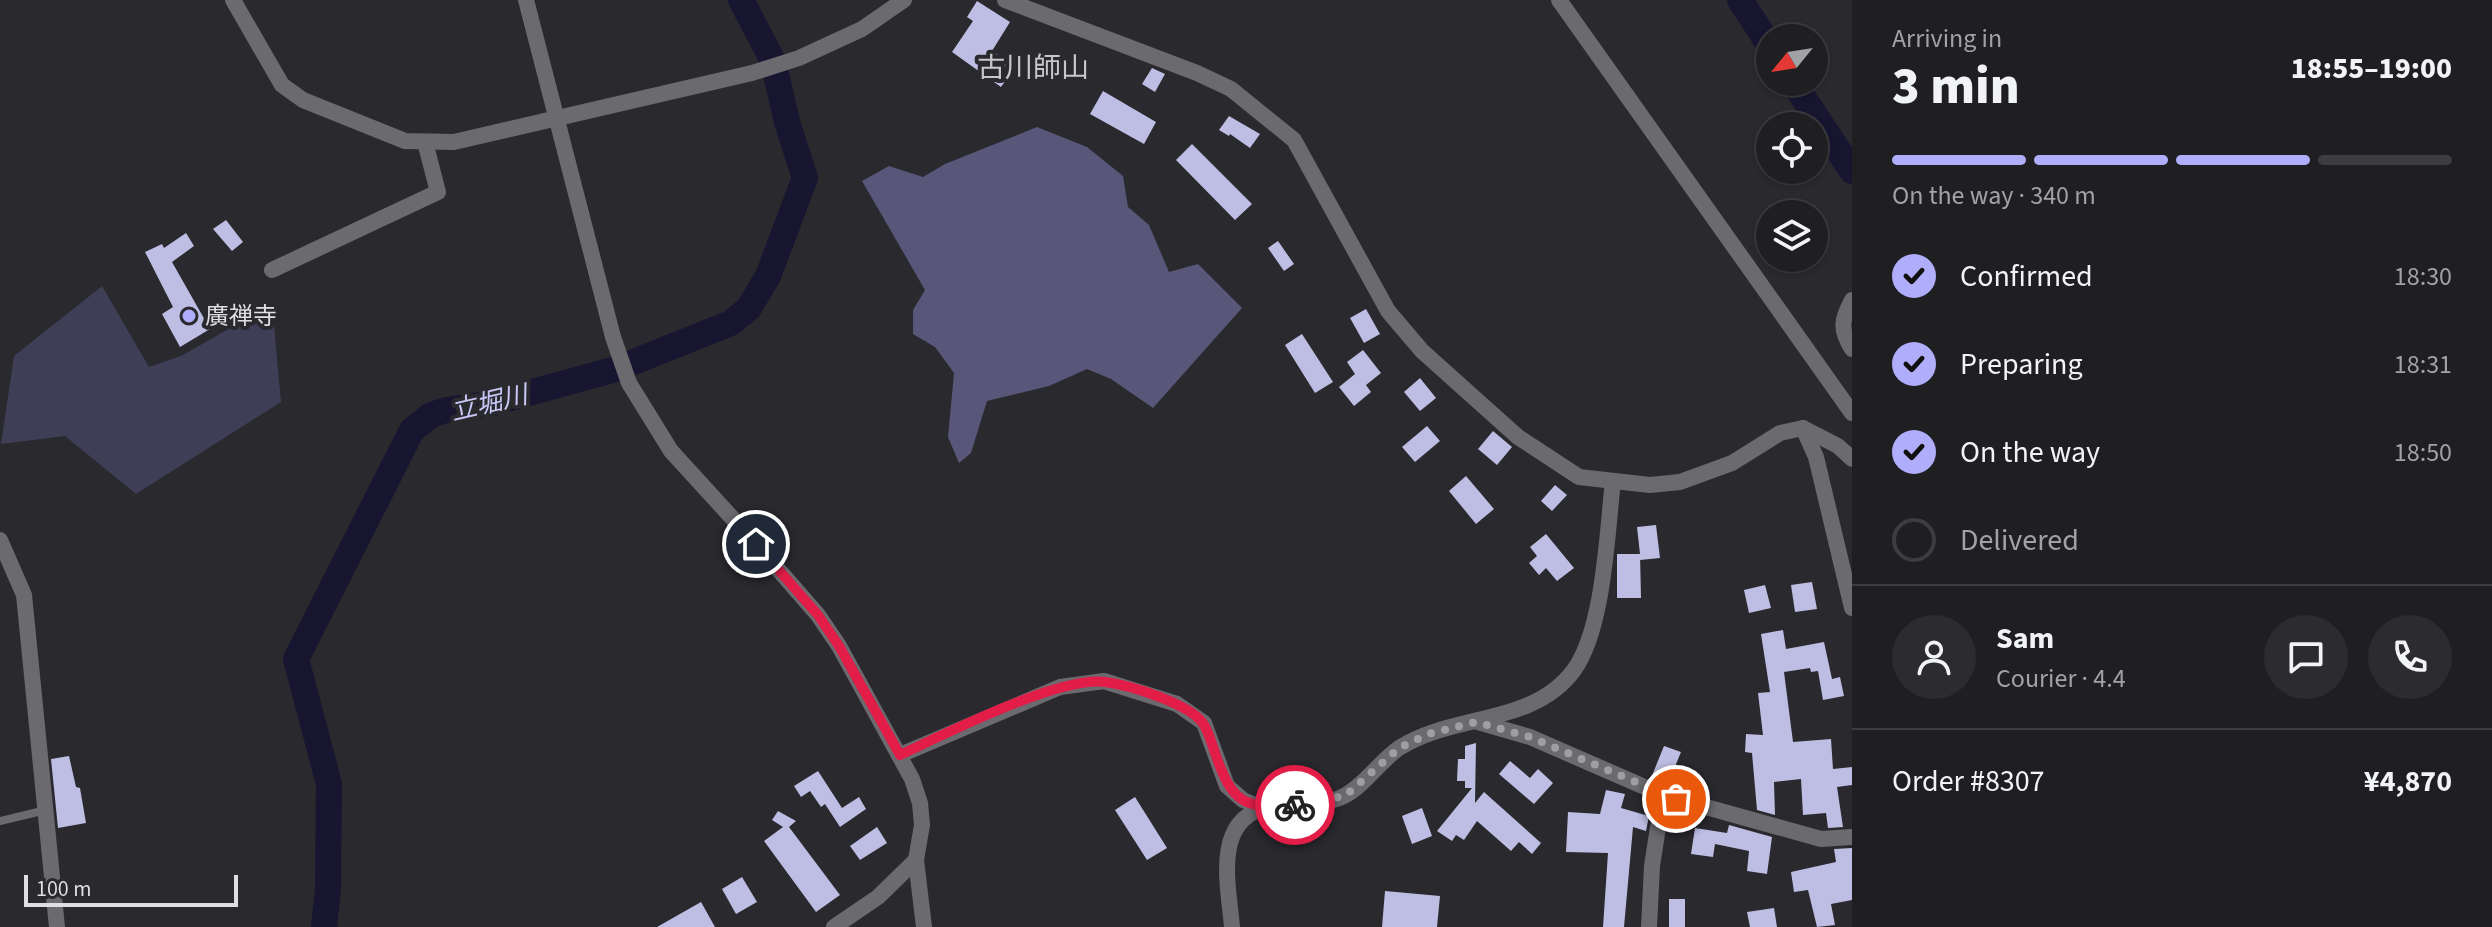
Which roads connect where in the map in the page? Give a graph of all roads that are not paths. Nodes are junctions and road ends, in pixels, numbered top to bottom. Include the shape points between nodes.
1 (233, 0) edge
2 (526, 0) edge
3 (904, 0) edge
4 (1005, 0) edge
5 (1559, 0) edge
6 (554, 117) junction
7 (425, 142) junction
8 (272, 270) dead end
9 (1852, 300) edge
10 (1852, 349) edge
11 (1852, 413) edge
12 (1803, 428) junction
13 (1852, 459) edge
14 (1613, 481) junction
15 (0, 540) edge
16 (1852, 608) edge
17 (1476, 722) junction
18 (900, 755) junction
19 (1663, 795) junction
20 (1262, 808) junction
21 (46, 810) junction
22 (0, 821) edge
23 (1852, 837) edge
24 (916, 860) junction
25 (57, 927) edge
26 (834, 927) edge
27 (924, 927) edge
28 (1232, 927) edge
29 (1649, 927) edge

1 - 7 street via 282,85 303,100 405,141
2 - 6 street
3 - 6 street via 862,29 799,58
4 - 14 street via 1197,73 1255,105 1294,140 1388,311 1422,351 1547,458 1579,477
5 - 11 street
6 - 7 street via 454,142
6 - 18 street via 629,383 671,451 832,636
7 - 8 street via 438,192
9 - 10 street via 1842,321
12 - 13 street
12 - 14 street via 1780,433 1732,463 1691,479 1650,485
12 - 16 street via 1816,457
14 - 17 street via 1591,636 1573,671 1523,707
15 - 21 street via 24,595
17 - 19 street via 1530,737
17 - 20 street via 1399,748 1345,796
18 - 20 street via 1060,687 1104,681 1177,704 1204,723 1227,786
18 - 24 street via 920,803
19 - 23 street via 1821,839
19 - 29 street
20 - 28 street via 1242,818 1230,838 1226,865
21 - 22 lane
21 - 25 street
24 - 26 street via 878,897
24 - 27 street

